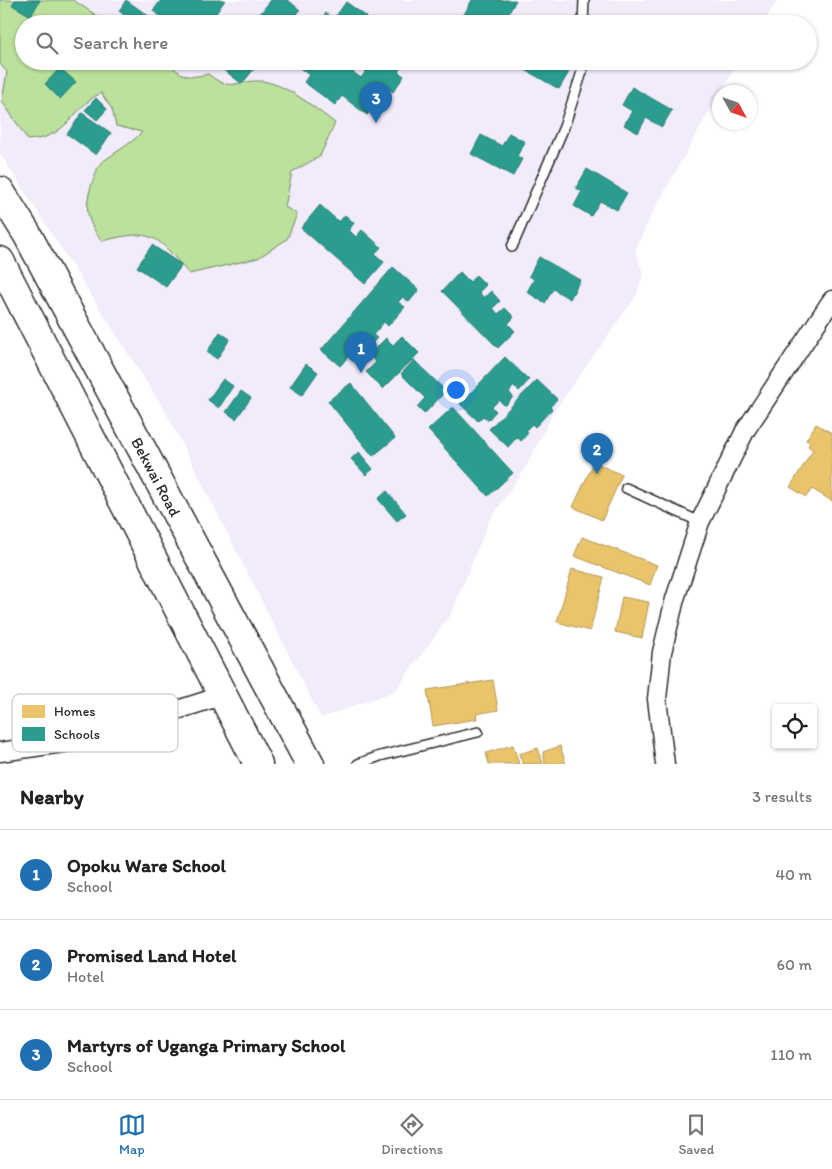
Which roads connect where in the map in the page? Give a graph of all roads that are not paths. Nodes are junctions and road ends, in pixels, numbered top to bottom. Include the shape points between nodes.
1 (584, 0) edge
2 (583, 15) edge
3 (582, 70) edge
4 (0, 191) edge
5 (512, 247) dead end
6 (0, 261) edge
7 (832, 300) edge
8 (626, 488) dead end
9 (700, 522) junction
10 (239, 632) junction
11 (201, 652) junction
12 (224, 695) junction
13 (178, 710) edge
14 (478, 732) dead end
15 (258, 764) edge
16 (310, 764) edge
17 (358, 764) edge
18 (665, 764) edge

1 - 2 lane
3 - 5 lane via 564,126
4 - 10 highway, Bekwai Road via 27,234
6 - 11 highway
7 - 9 street via 745,431
8 - 9 lane
9 - 18 street via 662,652 658,699
10 - 11 highway
10 - 16 highway, Bekwai Road
11 - 12 highway
12 - 13 street
12 - 15 highway
14 - 17 lane

